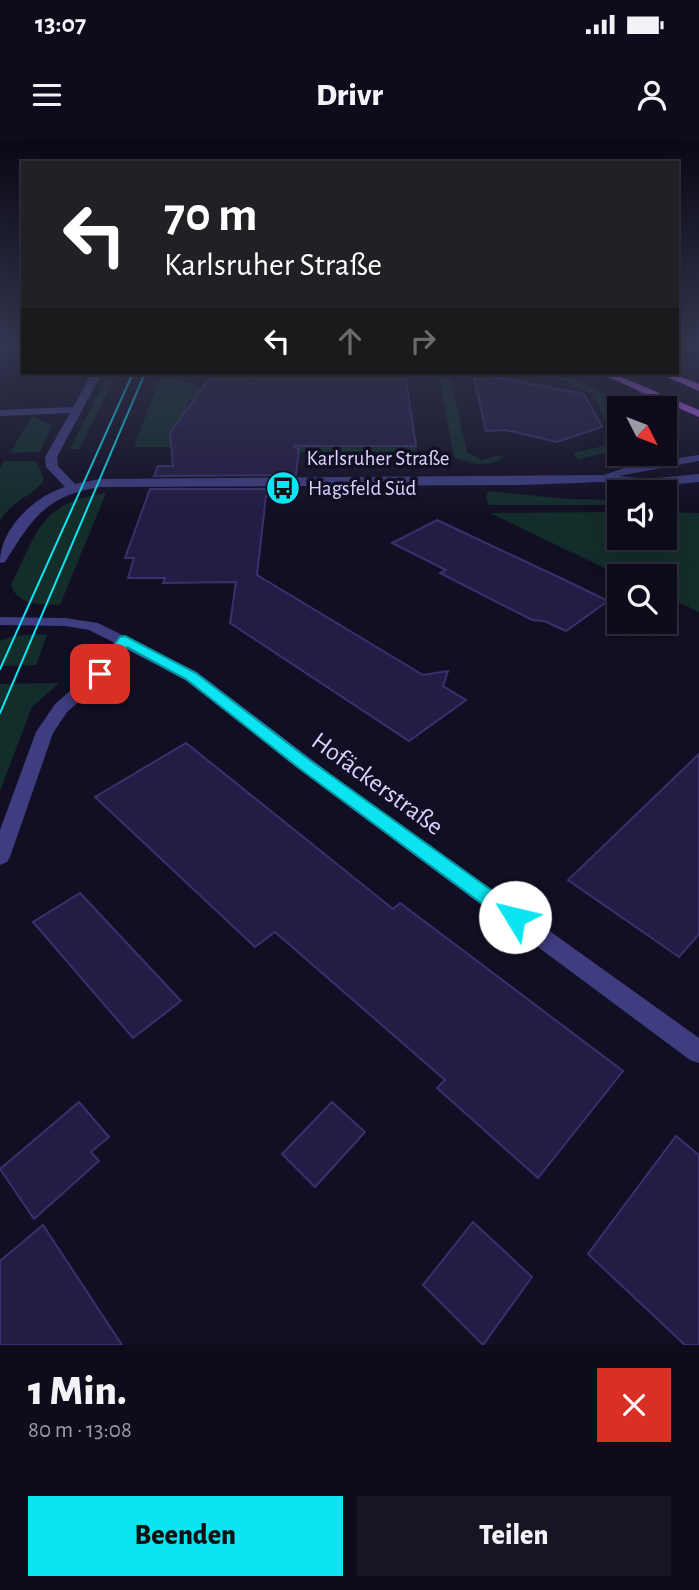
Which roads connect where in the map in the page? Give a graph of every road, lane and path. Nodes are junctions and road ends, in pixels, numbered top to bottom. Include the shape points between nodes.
1 (83, 400) edge
2 (667, 400) edge
3 (78, 410) junction
4 (0, 413) edge
5 (699, 414) edge
6 (699, 458) edge
7 (638, 466) edge
8 (635, 468) junction
9 (601, 478) junction
10 (699, 478) edge
11 (620, 480) edge
12 (677, 480) edge
13 (72, 488) junction
14 (677, 488) edge
15 (699, 491) edge
16 (0, 559) edge
17 (0, 621) edge
18 (125, 640) junction
19 (0, 857) edge
20 (699, 1052) edge

1 - 3 street
2 - 5 main road
3 - 4 street
3 - 13 street via 51,457
6 - 8 street, Karlsruher Straße
7 - 8 street
8 - 9 street, Karlsruher Straße
9 - 11 street, Karlsruher Straße
9 - 13 street, Karlsruher Straße via 155,481
10 - 12 street, Karlsruher Straße
13 - 16 street, Karlsruher Straße via 37,505 16,529
14 - 15 street
17 - 18 street, Hofäckerstraße via 84,624
18 - 19 street via 100,674 61,708 45,732
18 - 20 street, Hofäckerstraße via 191,676 305,765

